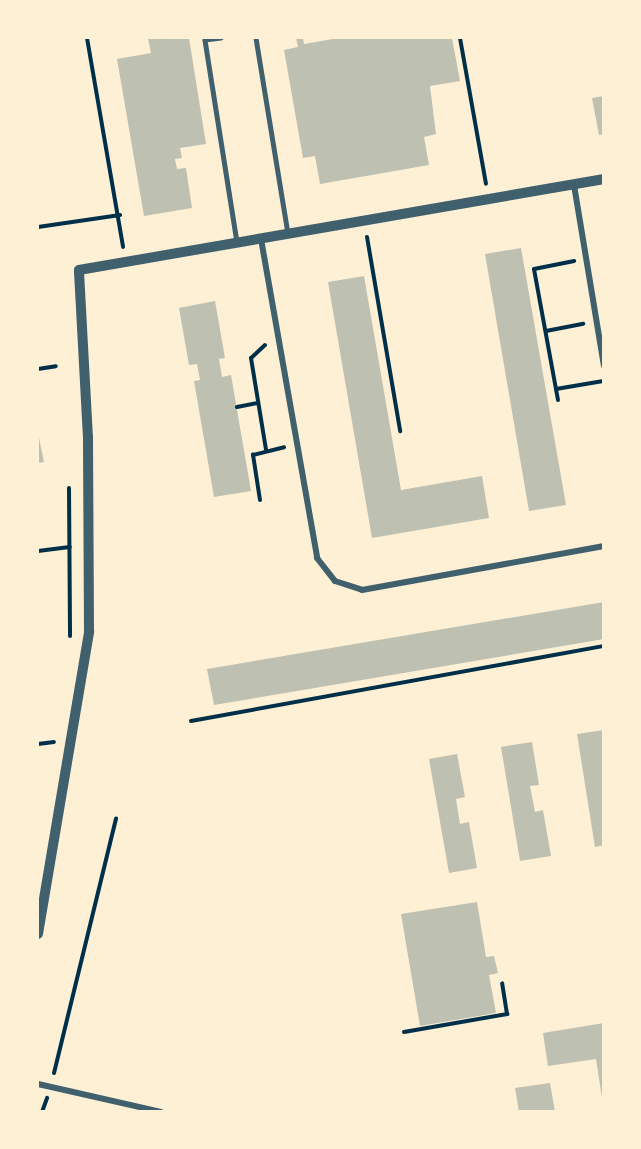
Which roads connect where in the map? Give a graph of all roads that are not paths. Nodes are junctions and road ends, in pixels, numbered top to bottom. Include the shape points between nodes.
1 (221, 38) edge
2 (256, 38) edge
3 (603, 179) edge
4 (574, 185) junction
5 (288, 234) junction
6 (261, 239) junction
7 (237, 243) junction
8 (603, 366) edge
9 (603, 546) edge
10 (38, 934) edge
11 (38, 1084) edge
12 (161, 1112) edge

1 - 7 lane via 204,40
2 - 5 lane
3 - 4 street
4 - 5 street
4 - 8 street
5 - 6 street
6 - 7 street
6 - 9 street via 317,558 334,581 362,590
7 - 10 street via 79,270 88,438 89,630
11 - 12 street

